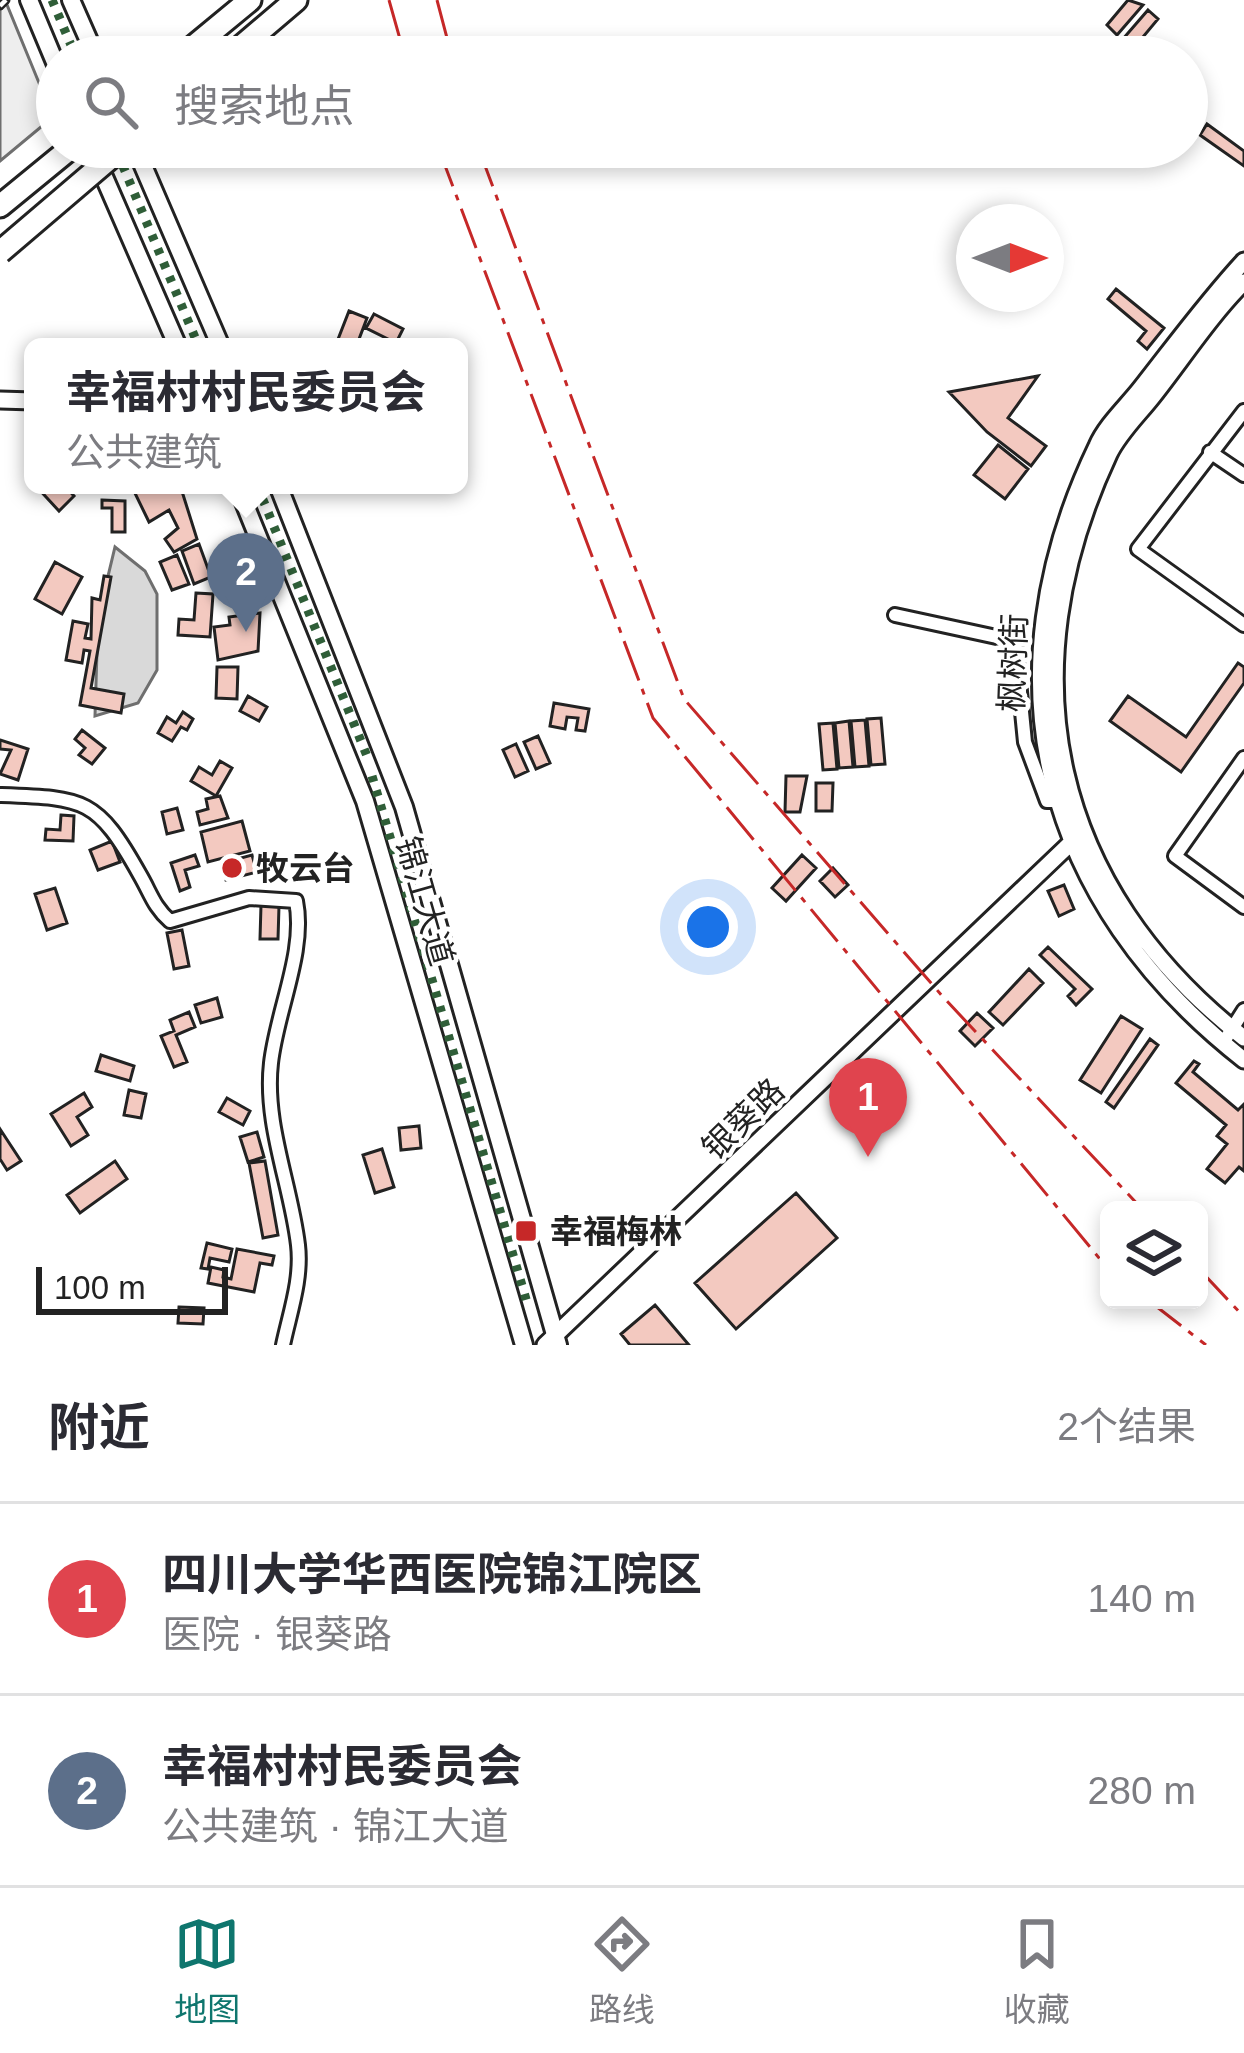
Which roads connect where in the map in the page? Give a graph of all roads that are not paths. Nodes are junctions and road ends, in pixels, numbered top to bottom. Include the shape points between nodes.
1 (29, 0) edge
2 (71, 0) edge
3 (250, 0) edge
4 (296, 0) edge
5 (44, 36) edge
6 (87, 36) edge
7 (206, 36) edge
8 (254, 36) edge
9 (46, 168) edge
10 (98, 168) edge
11 (100, 168) edge
12 (144, 168) edge
13 (0, 206) edge
14 (0, 252) edge
15 (1244, 262) edge
16 (1244, 282) edge
17 (174, 338) edge
18 (216, 338) edge
19 (1244, 411) edge
20 (1210, 452) junction
21 (1244, 475) edge
22 (241, 494) edge
23 (282, 494) edge
24 (896, 615) dead end
25 (1244, 626) edge
26 (1244, 758) edge
27 (0, 795) edge
28 (1065, 801) junction
29 (1076, 838) junction
30 (1244, 907) edge
31 (1244, 1010) edge
32 (1233, 1036) edge
33 (1244, 1060) edge
34 (552, 1343) edge
35 (284, 1345) edge
36 (524, 1345) edge

1 - 5 main road
2 - 6 main road
3 - 7 highway
4 - 8 highway
9 - 13 highway
10 - 14 highway, bridge
11 - 17 main road
12 - 18 main road
15 - 28 street, 枫树街 via 1098,443 1045,592 1040,730
16 - 28 street, 枫树街 via 1111,450 1059,597 1054,731
19 - 20 street
20 - 21 street
20 - 25 street via 1138,549
22 - 36 main road, 锦江大道 via 365,801
23 - 34 main road, 锦江大道 via 404,807
24 - 28 street via 1015,641 1024,742 1047,801
26 - 30 street via 1175,856
27 - 35 street via 69,797 95,808 170,922 249,898 296,901 302,928 270,1069 299,1249
28 - 29 street, 枫树街
29 - 32 street, 枫树街 via 1173,977
29 - 34 street, 银葵路
31 - 32 street
32 - 33 street, 枫树街

